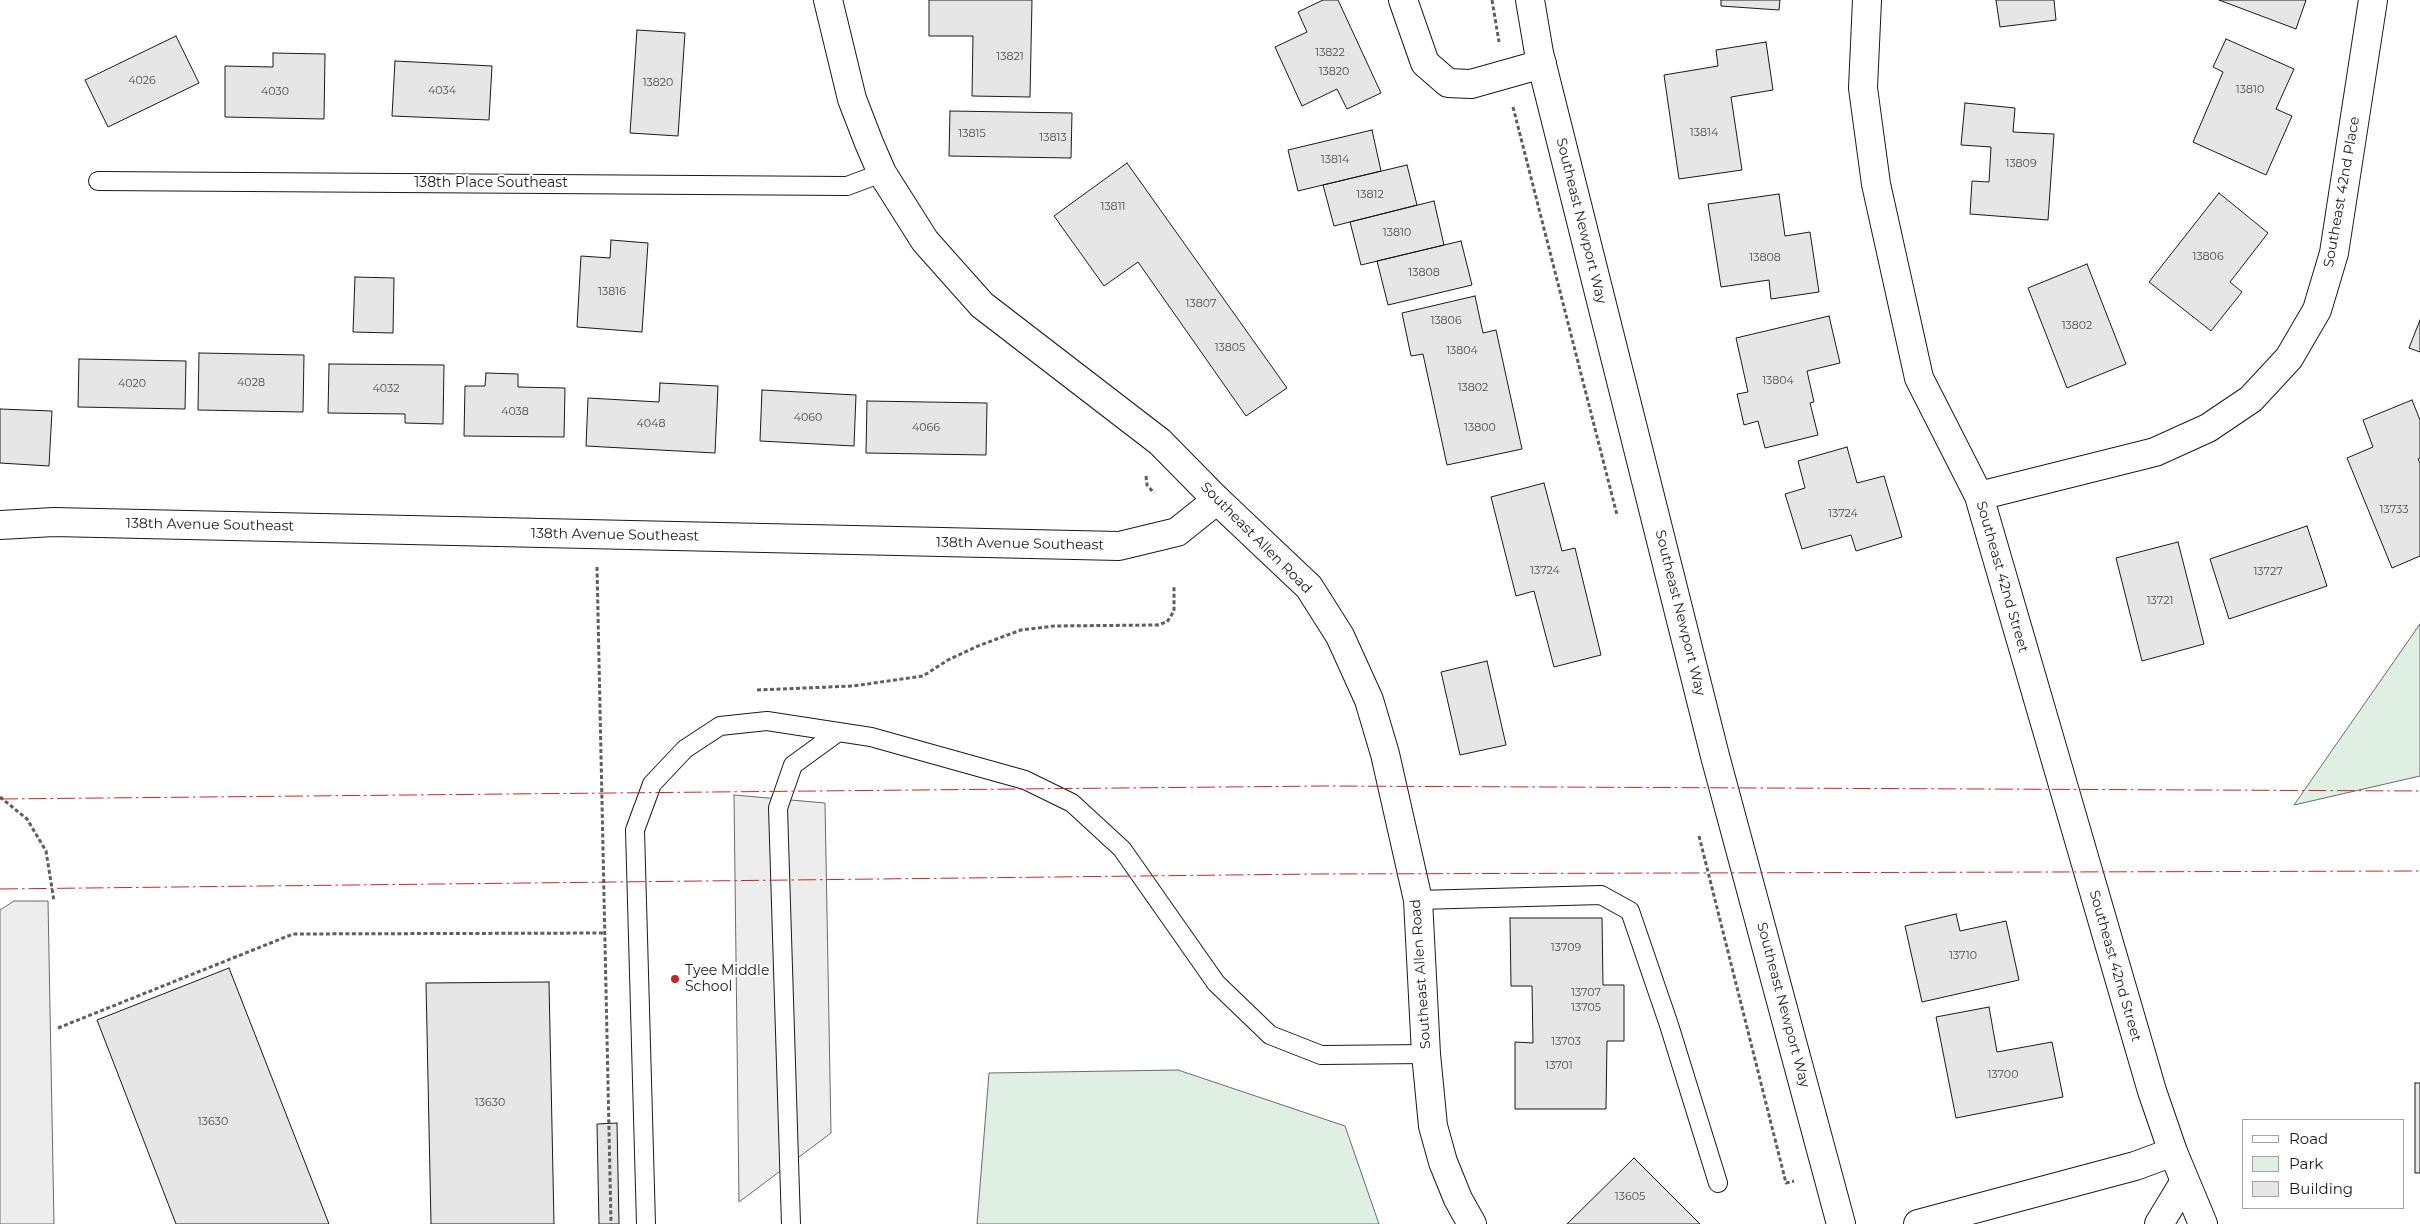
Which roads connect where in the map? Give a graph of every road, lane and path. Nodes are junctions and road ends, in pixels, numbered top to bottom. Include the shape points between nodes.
1 (828, 0) edge
2 (1402, 0) edge
3 (1492, 0) edge
4 (1530, 0) edge
5 (1867, 0) edge
6 (2373, 0) edge
7 (1542, 64) junction
8 (1504, 75) junction
9 (882, 173) junction
10 (98, 181) dead end
11 (1979, 496) junction
12 (1217, 500) junction
13 (0, 525) edge
14 (1174, 587) dead end
15 (597, 598) dead end
16 (753, 691) dead end
17 (836, 733) junction
18 (0, 797) edge
19 (1418, 900) junction
20 (54, 901) dead end
21 (606, 933) junction
22 (58, 1028) dead end
23 (1426, 1054) junction
24 (2173, 1152) junction
25 (1780, 1158) dead end
26 (1792, 1181) dead end
27 (2185, 1181) junction
28 (1718, 1183) dead end
29 (611, 1224) edge
30 (646, 1224) edge
31 (791, 1224) edge
32 (1472, 1224) edge
33 (1841, 1224) edge
34 (1918, 1224) edge
35 (2159, 1224) edge
36 (2203, 1224) edge

1 - 9 street, Southeast Allen Road via 852,98
2 - 8 street via 1425,63 1448,83 1471,84
3 - 8 path
4 - 7 street, Southeast Newport Way
5 - 11 street, Southeast 42nd Street via 1863,88 1876,184 1898,286 1919,378
6 - 11 street, Southeast 42nd Place via 2334,253 2317,310 2289,358 2251,399 2208,428 2155,452
7 - 8 street
7 - 33 street, Southeast Newport Way via 1715,756
9 - 10 lane, 138th Place Southeast via 847,186
9 - 12 street, Southeast Allen Road via 925,240 982,305 1160,442
11 - 24 street, Southeast 42nd Street via 2152,1091
12 - 13 street, 138th Avenue Southeast via 1177,532 1119,546 74,522
12 - 19 street, Southeast Allen Road via 1309,587 1340,636 1369,700 1385,754
14 - 16 path via 1174,611 1167,622 1157,625 1054,626 1021,630 948,660 923,676 854,686
15 - 21 path
17 - 23 lane via 871,737 1025,780 1072,803 1122,849 1216,983 1270,1035 1321,1055
17 - 30 lane via 767,721 720,726 685,749 652,784 635,830
17 - 31 lane via 793,765 778,808
18 - 20 path via 27,820 46,851
19 - 23 street, Southeast Allen Road
19 - 28 lane via 1601,895 1630,911
21 - 22 path via 293,934
21 - 29 path
23 - 32 street, Southeast Allen Road via 1433,1126 1443,1162
24 - 27 street, Southeast 42nd Street
24 - 34 street via 2135,1166
25 - 26 path via 1786,1183
27 - 35 street
27 - 36 street, Southeast 42nd Street

